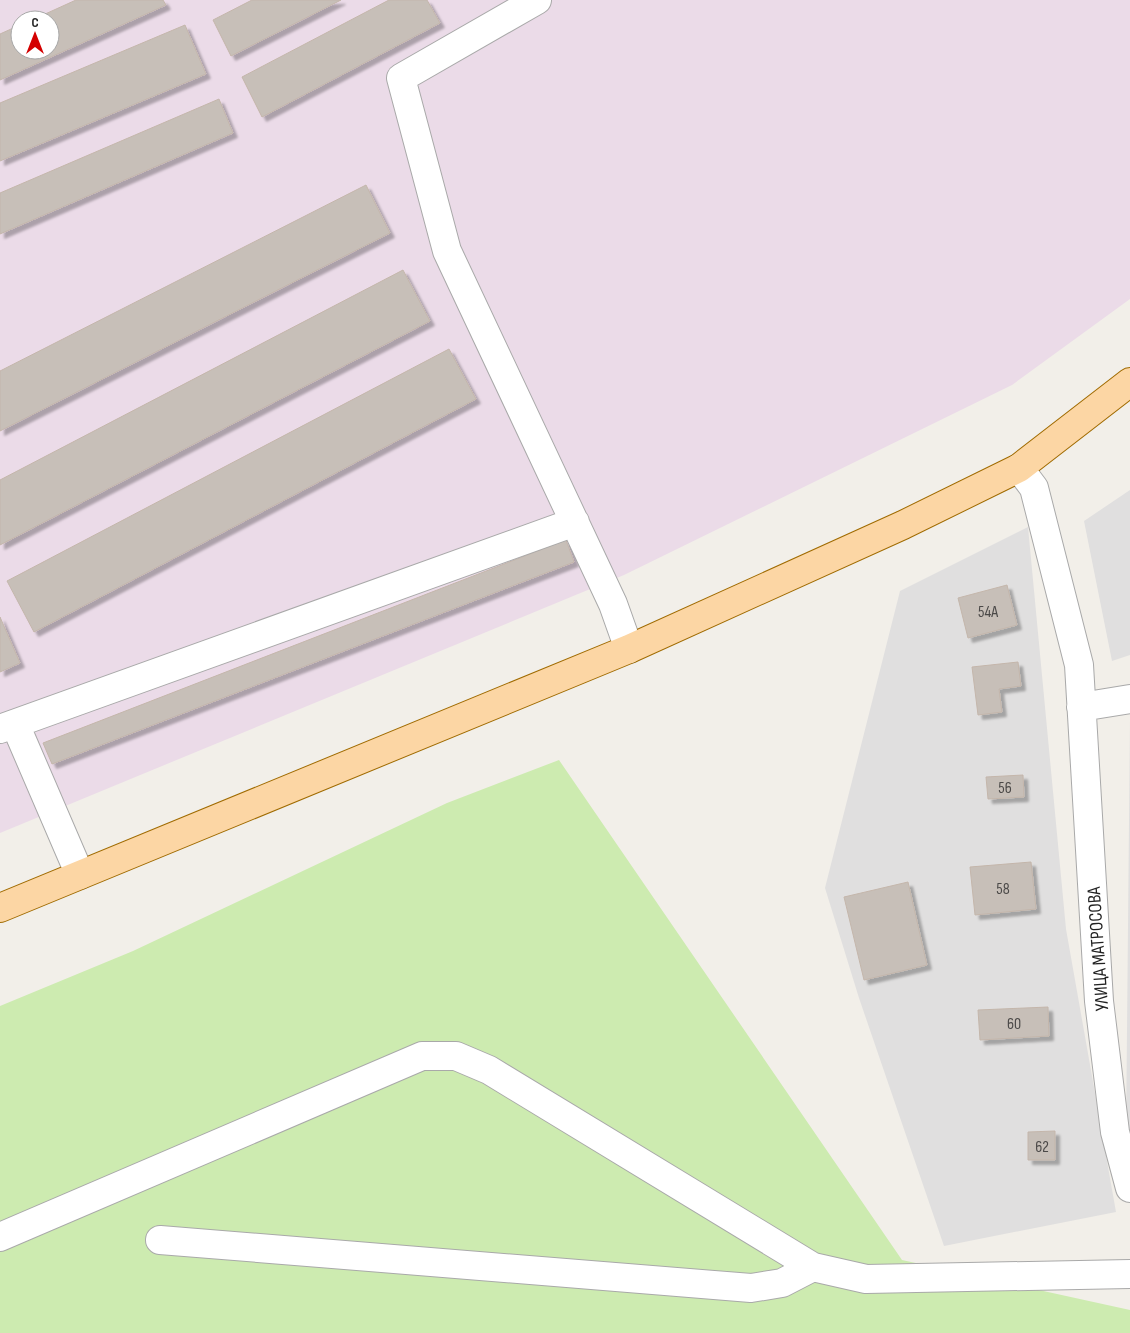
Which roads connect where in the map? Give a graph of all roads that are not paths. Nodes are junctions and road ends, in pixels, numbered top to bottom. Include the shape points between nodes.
1 (537, 0) edge
2 (1130, 382) edge
3 (1019, 468) junction
4 (575, 522) junction
5 (629, 649) junction
6 (1130, 699) edge
7 (1081, 708) junction
8 (8, 726) edge
9 (80, 875) junction
10 (0, 908) edge
11 (1130, 1188) edge
12 (0, 1237) edge
13 (160, 1240) dead end
14 (813, 1267) junction
15 (1130, 1274) edge

1 - 4 street via 401,78 447,251
2 - 3 main road
3 - 5 main road via 903,525
3 - 7 street, УЛИЦА МАТРОСОВА via 1034,488 1078,665
4 - 5 street via 613,604
4 - 8 street
5 - 9 main road
6 - 7 street
7 - 11 street, УЛИЦА МАТРОСОВА via 1099,1001 1115,1132
8 - 9 street
9 - 10 main road
12 - 14 street via 422,1056 456,1056 489,1070
13 - 14 street via 751,1288 782,1283
14 - 15 street via 866,1279

